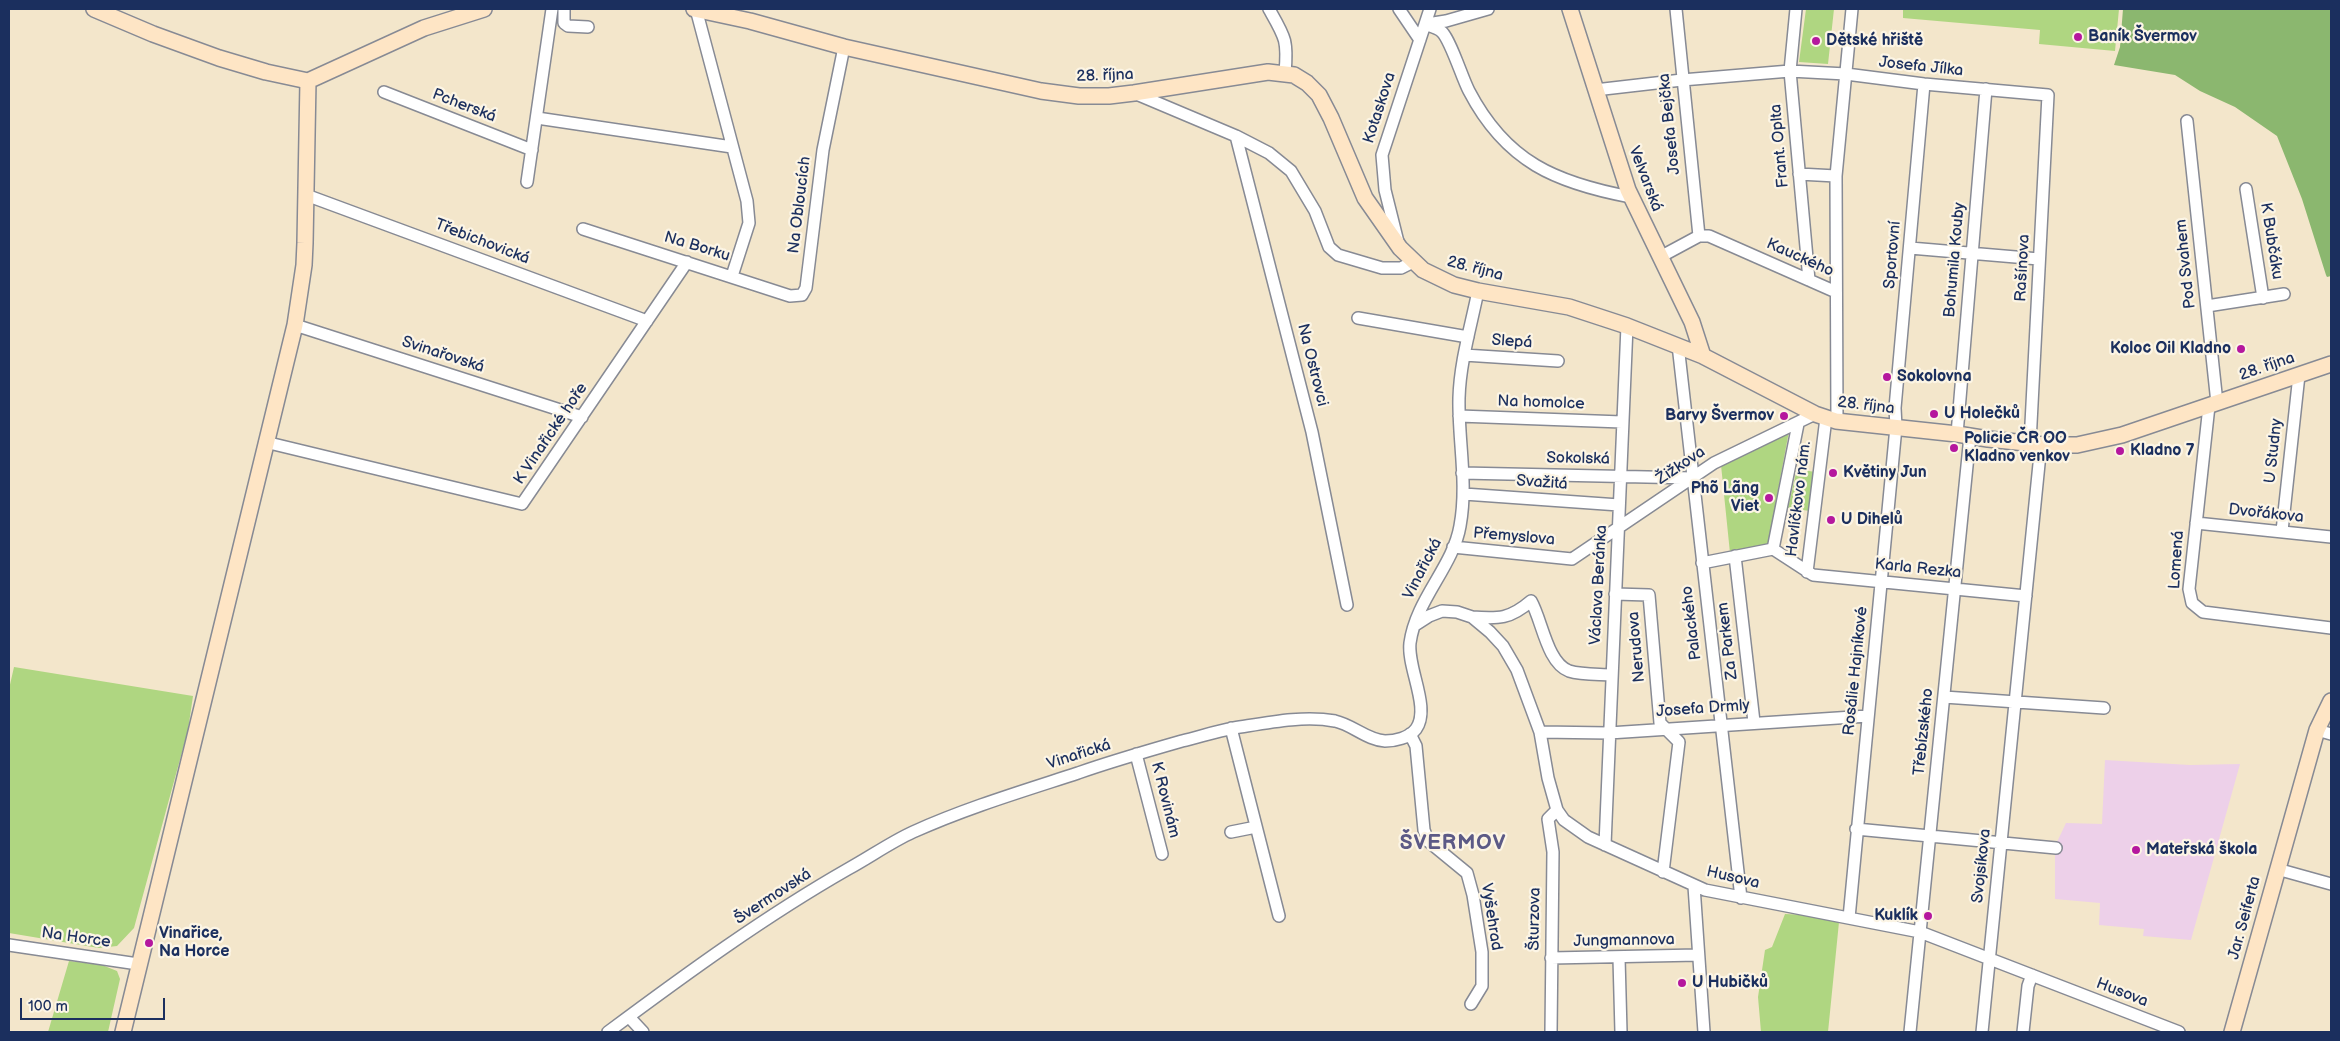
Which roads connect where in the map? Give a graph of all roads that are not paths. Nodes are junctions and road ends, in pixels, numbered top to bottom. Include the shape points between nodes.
1 (94, 9) edge
2 (484, 9) edge
3 (552, 9) edge
4 (564, 9) edge
5 (695, 9) edge
6 (1269, 9) edge
7 (1399, 9) edge
8 (1430, 9) edge
9 (1488, 9) edge
10 (1570, 9) edge
11 (1676, 9) edge
12 (1796, 9) edge
13 (1852, 9) edge
14 (1425, 24) junction
15 (588, 27) dead end
16 (1420, 40) junction
17 (844, 47) junction
18 (1790, 71) junction
19 (1285, 72) junction
20 (1846, 74) junction
21 (1682, 80) junction
22 (308, 81) junction
23 (1924, 84) junction
24 (1596, 90) junction
25 (1986, 90) junction
26 (384, 92) dead end
27 (1134, 93) junction
28 (2048, 95) joint
29 (537, 118) junction
30 (2187, 121) dead end
31 (1236, 136) junction
32 (732, 147) junction
33 (532, 150) junction
34 (1799, 174) junction
35 (1836, 176) junction
36 (528, 182) dead end
37 (2246, 190) dead end
38 (306, 195) junction
39 (1630, 197) junction
40 (583, 229) dead end
41 (1699, 236) junction
42 (1400, 248) junction
43 (1910, 248) junction
44 (1972, 253) junction
45 (1660, 257) junction
46 (2039, 258) junction
47 (687, 262) junction
48 (1413, 262) junction
49 (732, 276) junction
50 (1808, 280) junction
51 (1478, 291) junction
52 (1836, 292) junction
53 (2284, 294) dead end
54 (2263, 298) junction
55 (2207, 306) junction
56 (1358, 318) dead end
57 (647, 321) junction
58 (295, 325) junction
59 (1626, 326) junction
60 (1468, 337) junction
61 (1678, 345) junction
62 (1464, 355) junction
63 (1703, 356) junction
64 (1558, 361) dead end
65 (2331, 364) edge
66 (2299, 375) junction
67 (2213, 404) junction
68 (1459, 416) junction
69 (582, 417) junction
70 (1826, 418) junction
71 (1622, 422) junction
72 (1798, 424) junction
73 (1896, 428) junction
74 (1963, 435) junction
75 (265, 442) junction
76 (2035, 444) junction
77 (1462, 473) junction
78 (1620, 476) junction
79 (1693, 478) junction
80 (1464, 494) junction
81 (1619, 505) junction
82 (2196, 523) junction
83 (1618, 528) junction
84 (2282, 532) junction
85 (2331, 537) edge
86 (1453, 547) junction
87 (1773, 549) junction
88 (1735, 556) junction
89 (1572, 559) joint
90 (1702, 563) junction
91 (1807, 572) junction
92 (1882, 582) junction
93 (1956, 590) junction
94 (1615, 594) junction
95 (2026, 596) junction
96 (1347, 605) dead end
97 (1472, 617) junction
98 (1415, 625) junction
99 (2331, 628) edge
100 (1612, 675) junction
101 (1944, 697) junction
102 (2331, 701) edge
103 (2016, 703) junction
104 (2104, 708) dead end
105 (1868, 716) junction
106 (1754, 722) junction
107 (1721, 725) junction
108 (1231, 728) junction
109 (1665, 728) junction
110 (1540, 732) junction
111 (2324, 732) edge
112 (1609, 733) junction
113 (1410, 734) junction
114 (1136, 754) junction
115 (968, 810) joint
116 (1557, 810) junction
117 (1256, 827) junction
118 (1856, 829) junction
119 (1231, 832) dead end
120 (1930, 836) junction
121 (2001, 843) junction
122 (1605, 845) junction
123 (2056, 848) dead end
124 (1162, 854) dead end
125 (2277, 868) junction
126 (1663, 872) junction
127 (2331, 884) edge
128 (1694, 886) junction
129 (1741, 898) junction
130 (1279, 916) dead end
131 (1848, 918) junction
132 (1920, 932) junction
133 (9, 945) edge
134 (1698, 955) junction
135 (1551, 958) junction
136 (1619, 958) junction
137 (1990, 959) junction
138 (138, 964) junction
139 (2032, 975) junction
140 (1471, 1004) dead end
141 (629, 1017) junction
142 (123, 1032) edge
143 (608, 1032) edge
144 (643, 1032) edge
145 (1551, 1032) edge
146 (1621, 1032) edge
147 (1704, 1032) edge
148 (1910, 1032) edge
149 (1982, 1032) edge
150 (2023, 1032) edge
151 (2178, 1032) edge
152 (2232, 1032) edge

1 - 22 main road via 219,58
2 - 22 main road via 424,28
3 - 29 street
4 - 15 street via 564,23
5 - 17 main road, 28. října
5 - 32 street, Na Borku
6 - 19 street via 1284,36 1287,48
7 - 16 street
8 - 14 street, Kotaskova
9 - 14 street
10 - 24 main road, Velvarská
11 - 21 street, Josefa Bejčka
12 - 18 street, Frant. Oplta
13 - 20 street
14 - 16 street, Kotaskova
14 - 39 street via 1443,33 1481,113 1512,149 1542,169 1576,185
16 - 42 street, Kotaskova via 1382,156 1385,190
17 - 27 main road, 28. října via 1041,91 1079,96
17 - 49 street, Na Obloucích via 823,150 806,288 802,295 790,296
18 - 20 street, Josefa Jílka
18 - 21 street, Josefa Jílka
18 - 34 street, Frant. Oplta
19 - 27 main road, 28. října
19 - 42 main road, 28. října via 1307,83 1319,95 1365,198
20 - 23 street, Josefa Jílka
20 - 35 street
21 - 24 street, Josefa Jílka
21 - 41 street, Josefa Bejčka
22 - 38 main road
23 - 25 street, Josefa Jílka
23 - 43 street, Sportovní
24 - 39 main road, Velvarská
25 - 28 street, Josefa Jílka
25 - 44 street, Bohumila Kouby
26 - 33 street, Pcherská
27 - 31 street
28 - 46 street, Rašínova
29 - 32 street
29 - 33 street
30 - 55 street, Pod Svahem
31 - 48 street via 1270,153 1291,172 1315,211 1333,252 1382,268 1401,268
31 - 96 street, Na Ostrovci via 1312,432
32 - 49 street, Na Borku via 747,201 749,223
33 - 36 street
34 - 35 street
34 - 50 street, Frant. Oplta
35 - 52 street
37 - 54 street, K Bubčáku
38 - 57 street, Třebichovická
38 - 58 main road via 304,265
39 - 45 main road, Velvarská
40 - 47 street, Na Borku
41 - 45 street
41 - 50 street, Kauckého via 1709,236
42 - 48 main road, 28. října
43 - 44 street
43 - 73 street, Sportovní via 1895,408
44 - 46 street
44 - 74 street, Bohumila Kouby
45 - 63 main road, Velvarská via 1692,322
46 - 76 street, Rašínova
47 - 49 street, Na Borku
47 - 57 street, K Vinařické hoře
48 - 51 main road, 28. října via 1433,276
50 - 52 street, Kauckého
51 - 59 main road, 28. října via 1569,307
51 - 60 street, Vinařická
52 - 70 street, Kauckého
53 - 54 street, K Bubčáku
54 - 55 street, K Bubčáku
55 - 67 street, Pod Svahem
56 - 60 street
57 - 69 street, K Vinařické hoře
58 - 69 street, Svinařovská
58 - 75 main road
59 - 61 main road, 28. října
59 - 71 street, Václava Beránka
60 - 62 street, Vinařická
61 - 63 main road, 28. října
61 - 79 street, Palackého
62 - 64 street, Slepá
62 - 68 street, Vinařická
63 - 70 main road, 28. října
65 - 66 main road, 28. října
66 - 67 main road, 28. října
66 - 84 street, U Studny
67 - 76 main road, 28. října via 2100,441 2074,445
67 - 82 street, Lomená
68 - 71 street, Na homolce
68 - 77 street, Vinařická
69 - 75 street, K Vinařické hoře via 522,504
70 - 72 street, Žižkova
70 - 73 main road, 28. října
70 - 91 street, Havlíčkovo nám.
71 - 78 street, Václava Beránka
72 - 79 street, Žižkova via 1738,450
72 - 87 street, Havlíčkovo nám.
73 - 74 main road, 28. října
73 - 92 street, Rosálie Hajníkové
74 - 76 main road, 28. října
74 - 93 street, Třebízského
75 - 138 main road
76 - 95 street, Svojsíkova
77 - 78 street, Sokolská
77 - 80 street, Vinařická
78 - 79 street, Sokolská
78 - 81 street, Václava Beránka
79 - 83 street, Žižkova
79 - 90 street, Palackého
80 - 81 street, Svažitá
80 - 86 street, Vinařická via 1460,529
81 - 83 street, Václava Beránka
82 - 84 street, Dvořákova
82 - 99 street, Lomená via 2189,589 2197,609 2212,614
83 - 89 street, Žižkova
83 - 94 street, Václava Beránka
84 - 85 street, Dvořákova
86 - 89 street, Přemyslova
86 - 98 street, Vinařická via 1425,597
87 - 88 street, Havlíčkovo nám.
87 - 91 street, Havlíčkovo nám.
88 - 90 street, Havlíčkovo nám.
88 - 106 street, Za Parkem
90 - 107 street, Palackého
91 - 92 street, Karla Rezka
92 - 93 street, Karla Rezka
92 - 105 street, Rosálie Hajníkové
93 - 95 street, Karla Rezka
93 - 101 street, Třebízského
94 - 100 street, Václava Beránka
94 - 109 street, Nerudova via 1649,595 1660,723
95 - 103 street, Svojsíkova
97 - 98 street, Husova via 1442,611
97 - 100 street via 1510,616 1531,601 1551,652 1562,667 1575,672
97 - 110 street, Husova via 1502,646 1517,670
98 - 113 street, Vinařická via 1410,658 1421,709 1420,720
100 - 112 street, Václava Beránka
101 - 103 street
101 - 120 street, Třebízského
102 - 111 main road, Jar. Seiferta
103 - 104 street
103 - 121 street, Svojsíkova
105 - 106 street, Josefa Drmly
105 - 118 street, Rosálie Hajníkové
106 - 107 street, Josefa Drmly
107 - 109 street, Josefa Drmly
107 - 129 street, Palackého
108 - 113 street, Vinařická via 1319,719 1348,725 1378,740 1399,739
108 - 114 street, Vinařická
108 - 117 street
109 - 112 street, Josefa Drmly
109 - 126 street, Nerudova via 1678,742
110 - 112 street, Josefa Drmly
110 - 116 street, Husova
111 - 125 main road, Jar. Seiferta
112 - 122 street, Václava Beránka
113 - 140 street, Vyšehrad via 1416,746 1424,830 1428,841 1467,873 1473,895 1482,952 1482,986
114 - 115 street, Vinařická
114 - 124 street, K Rovinám
115 - 141 street, Švermovská via 911,833 812,890 763,920
116 - 122 street, Husova via 1576,829
116 - 135 street, Šturzova via 1548,819 1553,852
117 - 119 street
117 - 130 street
118 - 120 street
118 - 131 street, Rosálie Hajníkové
120 - 121 street
120 - 132 street, Třebízského
121 - 123 street
121 - 137 street, Svojsíkova
122 - 126 street, Husova
125 - 127 street
125 - 152 main road, Jar. Seiferta
126 - 128 street, Husova
128 - 129 street, Husova
128 - 134 street
129 - 131 street, Husova
131 - 132 street, Husova
132 - 137 street, Husova
132 - 148 street, Třebízského
133 - 138 street, Na Horce
134 - 136 street, Jungmannova
134 - 147 street
135 - 136 street, Jungmannova
135 - 145 street, Šturzova
136 - 146 street
137 - 139 street, Husova
137 - 149 street, Svojsíkova
138 - 142 main road
139 - 150 street
139 - 151 street, Husova
141 - 143 street, Švermovská
141 - 144 street

